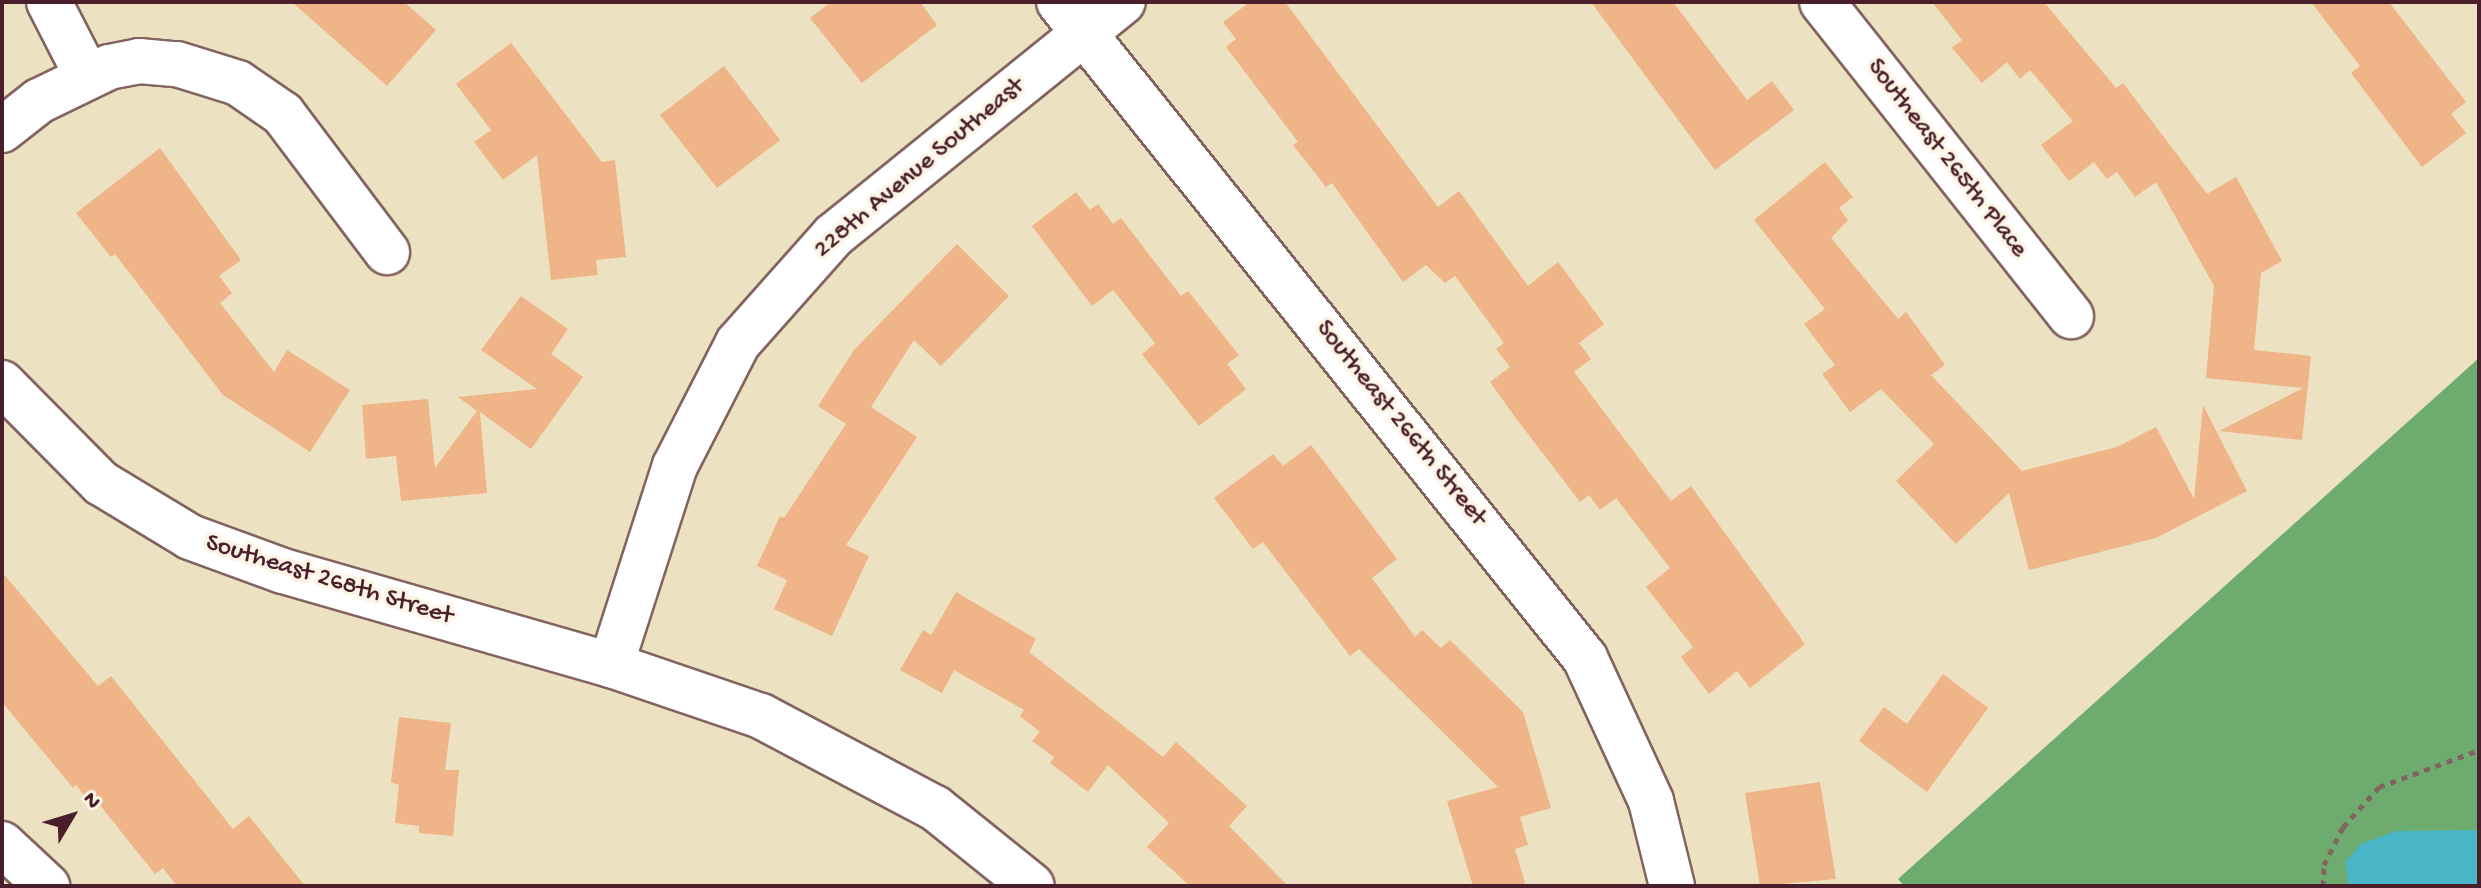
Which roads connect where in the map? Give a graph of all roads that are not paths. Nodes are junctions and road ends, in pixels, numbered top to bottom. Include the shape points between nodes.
1 (49, 2) edge
2 (1123, 2) edge
3 (1822, 2) edge
4 (1072, 17) edge
5 (87, 76) junction
6 (2, 130) edge
7 (387, 252) dead end
8 (2071, 316) dead end
9 (2, 383) edge
10 (611, 665) junction
11 (2, 844) edge
12 (47, 886) edge
13 (1032, 886) edge
14 (1672, 886) edge

1 - 5 street
2 - 4 street, 228th Avenue Southeast
3 - 8 street, Southeast 265th Place
4 - 10 street, 228th Avenue Southeast via 834,235 738,343 675,466
4 - 14 street, Southeast 266th Street via 1585,658 1651,801
5 - 6 street via 39,101
5 - 7 street via 139,61 177,64 238,83 283,114
9 - 10 street, Southeast 268th Street via 101,483 190,537 283,571
10 - 13 street, Southeast 268th Street via 761,716 863,767 935,808
11 - 12 street

